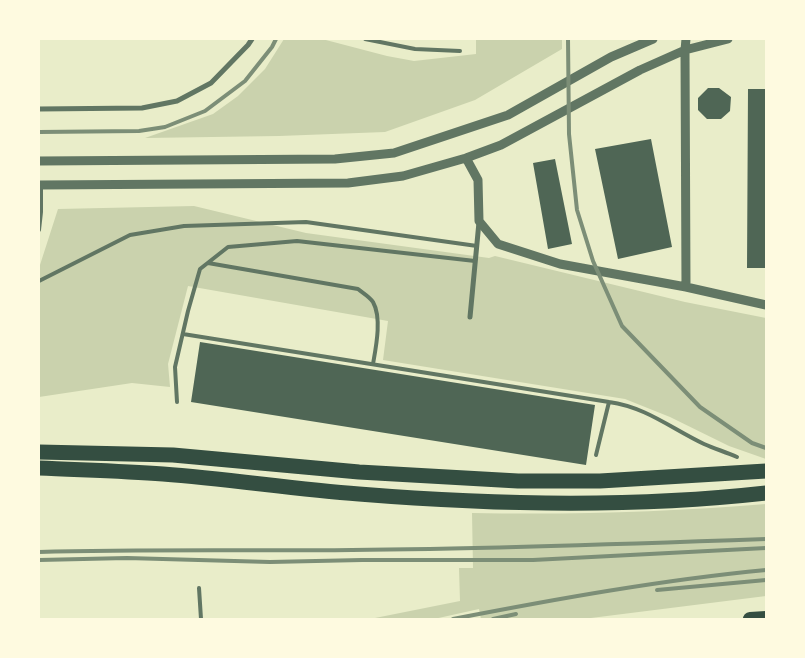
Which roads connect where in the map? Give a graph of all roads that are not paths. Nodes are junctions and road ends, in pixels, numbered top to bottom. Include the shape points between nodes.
1 (252, 39) edge
2 (365, 39) edge
3 (653, 39) edge
4 (686, 39) edge
5 (728, 39) edge
6 (685, 50) junction
7 (460, 51) dead end
8 (39, 109) edge
9 (466, 158) junction
10 (39, 161) edge
11 (40, 185) edge
12 (479, 221) junction
13 (39, 225) edge
14 (39, 230) edge
15 (477, 246) junction
16 (475, 261) junction
17 (208, 263) junction
18 (39, 281) edge
19 (686, 287) junction
20 (766, 305) edge
21 (470, 316) dead end
22 (183, 334) junction
23 (373, 364) junction
24 (177, 402) dead end
25 (609, 402) junction
26 (39, 444) edge
27 (39, 452) edge
28 (173, 455) junction
29 (596, 455) dead end
30 (737, 456) dead end
31 (39, 468) edge
32 (766, 471) edge
33 (162, 474) junction
34 (39, 479) edge
35 (766, 494) edge
36 (198, 588) dead end
37 (766, 618) edge
38 (200, 619) edge
39 (750, 619) edge

1 - 8 street via 211,83 177,101 142,108
2 - 7 lane via 415,48
3 - 10 street via 611,57 508,115 394,153 335,159
4 - 6 street
5 - 6 street
6 - 9 street via 640,70 501,145
6 - 19 street
9 - 11 street via 403,176 348,183
9 - 12 street via 478,180
11 - 13 lane
12 - 15 street
12 - 19 street via 498,244 560,264
13 - 14 lane
15 - 16 street
15 - 18 lane via 306,222 184,226 130,235
16 - 17 lane via 297,242 228,247
16 - 21 street
17 - 22 lane via 200,269
17 - 23 lane via 358,289 373,302 377,316
19 - 20 street
22 - 23 lane
22 - 24 lane via 176,367
23 - 25 lane
25 - 29 lane
25 - 30 lane via 627,404 704,444
26 - 28 highway
27 - 28 highway
28 - 32 highway via 518,481 609,481
31 - 33 highway
33 - 34 highway
33 - 35 highway via 437,500 602,503
36 - 38 lane
37 - 39 highway

